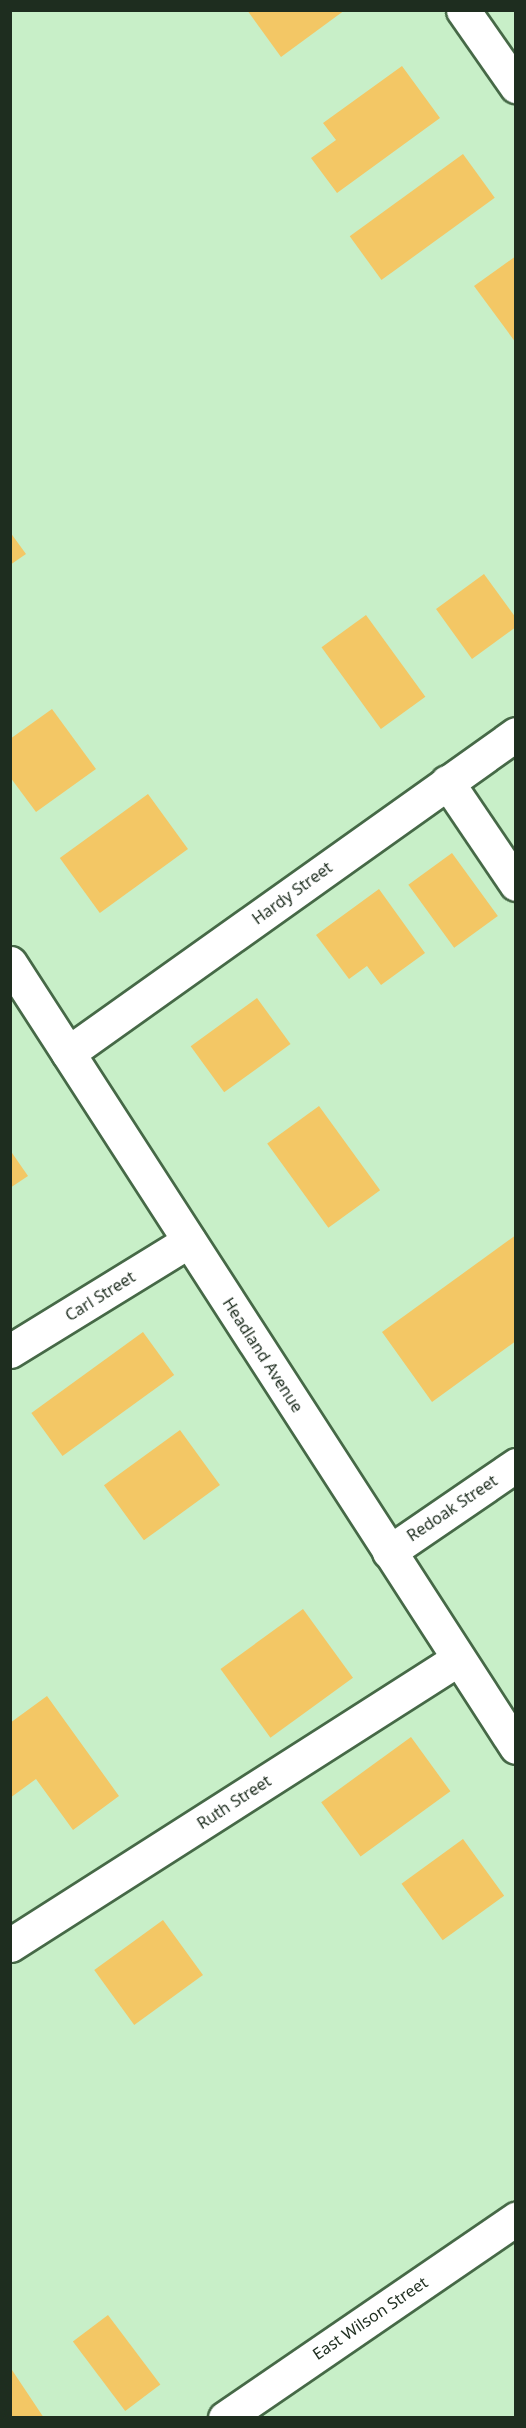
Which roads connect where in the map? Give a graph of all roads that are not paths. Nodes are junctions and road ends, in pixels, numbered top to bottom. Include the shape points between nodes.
1 (463, 10) edge
2 (516, 86) edge
3 (516, 734) edge
4 (447, 782) junction
5 (516, 884) edge
6 (10, 963) edge
7 (68, 1053) junction
8 (189, 1241) junction
9 (10, 1351) edge
10 (516, 1465) edge
11 (389, 1552) junction
12 (458, 1659) junction
13 (516, 1747) edge
14 (10, 1945) edge
15 (516, 2219) edge
16 (225, 2418) edge

1 - 2 street
3 - 4 street, Hardy Street
4 - 5 street
4 - 7 street, Hardy Street
6 - 7 street, Headland Avenue
7 - 8 street, Headland Avenue
8 - 9 street, Carl Street
8 - 11 street, Headland Avenue
10 - 11 street, Redoak Street
11 - 12 street, Headland Avenue
12 - 13 street, Headland Avenue
12 - 14 street, Ruth Street
15 - 16 street, East Wilson Street

